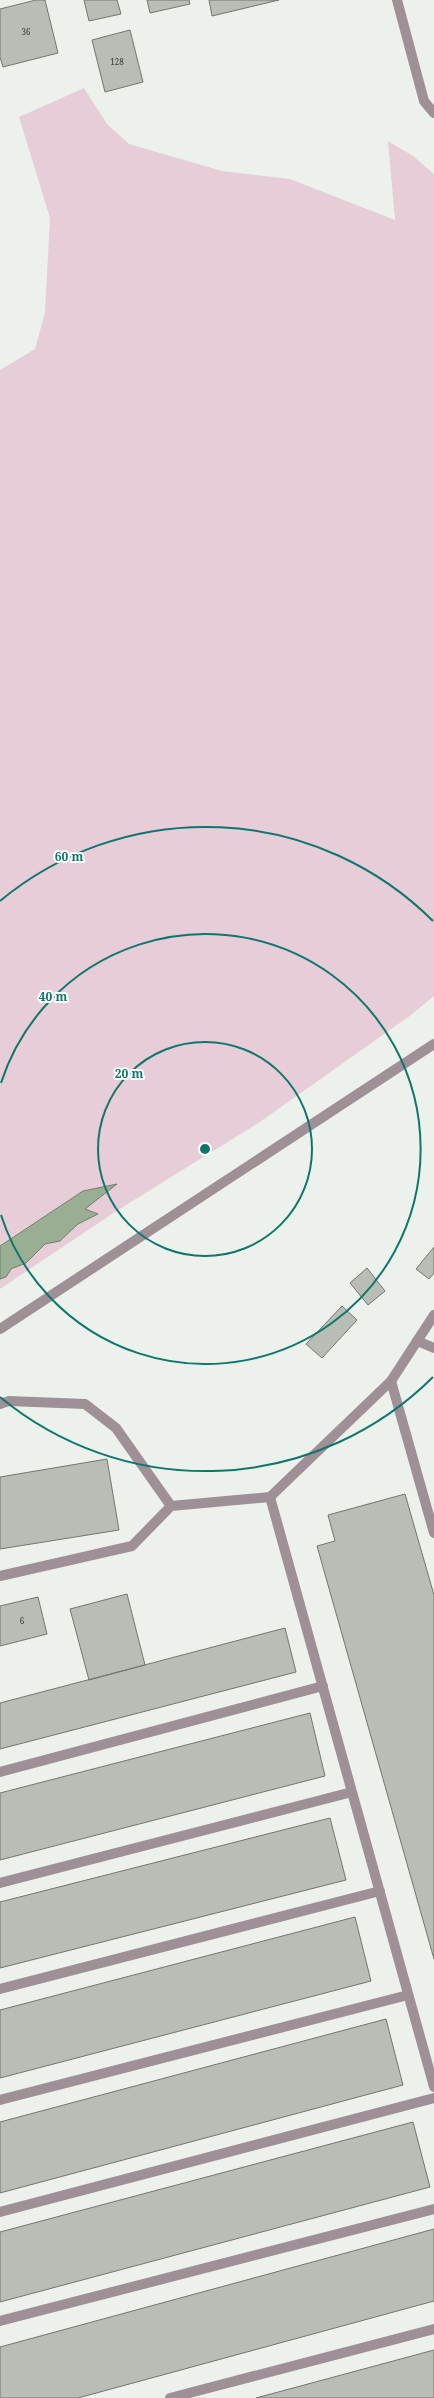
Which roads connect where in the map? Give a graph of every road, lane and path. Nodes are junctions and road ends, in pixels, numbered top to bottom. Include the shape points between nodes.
1 (397, 0) edge
2 (434, 113) edge
3 (434, 1044) edge
4 (434, 1315) edge
5 (0, 1329) edge
6 (417, 1341) junction
7 (434, 1348) edge
8 (391, 1381) junction
9 (0, 1404) edge
10 (270, 1496) junction
11 (171, 1506) junction
12 (434, 1533) edge
13 (0, 1576) edge
14 (323, 1686) junction
15 (0, 1772) edge
16 (352, 1792) junction
17 (0, 1884) edge
18 (380, 1891) junction
19 (0, 1990) edge
20 (408, 1995) junction
21 (434, 2087) edge
22 (434, 2098) edge
23 (0, 2100) edge
24 (434, 2209) edge
25 (0, 2212) edge
26 (0, 2321) edge
27 (434, 2330) edge
28 (170, 2398) edge

1 - 2 street via 424,101
3 - 5 street
4 - 6 street
6 - 7 street
6 - 8 street
8 - 10 street
8 - 12 street
9 - 11 street via 9,1401 85,1404 116,1428
10 - 11 street
10 - 14 street
11 - 13 street via 132,1546
14 - 15 street
14 - 16 street
16 - 17 street
16 - 18 street
18 - 19 street
18 - 20 street
20 - 21 street
20 - 23 street
22 - 25 street
24 - 26 street
27 - 28 street

